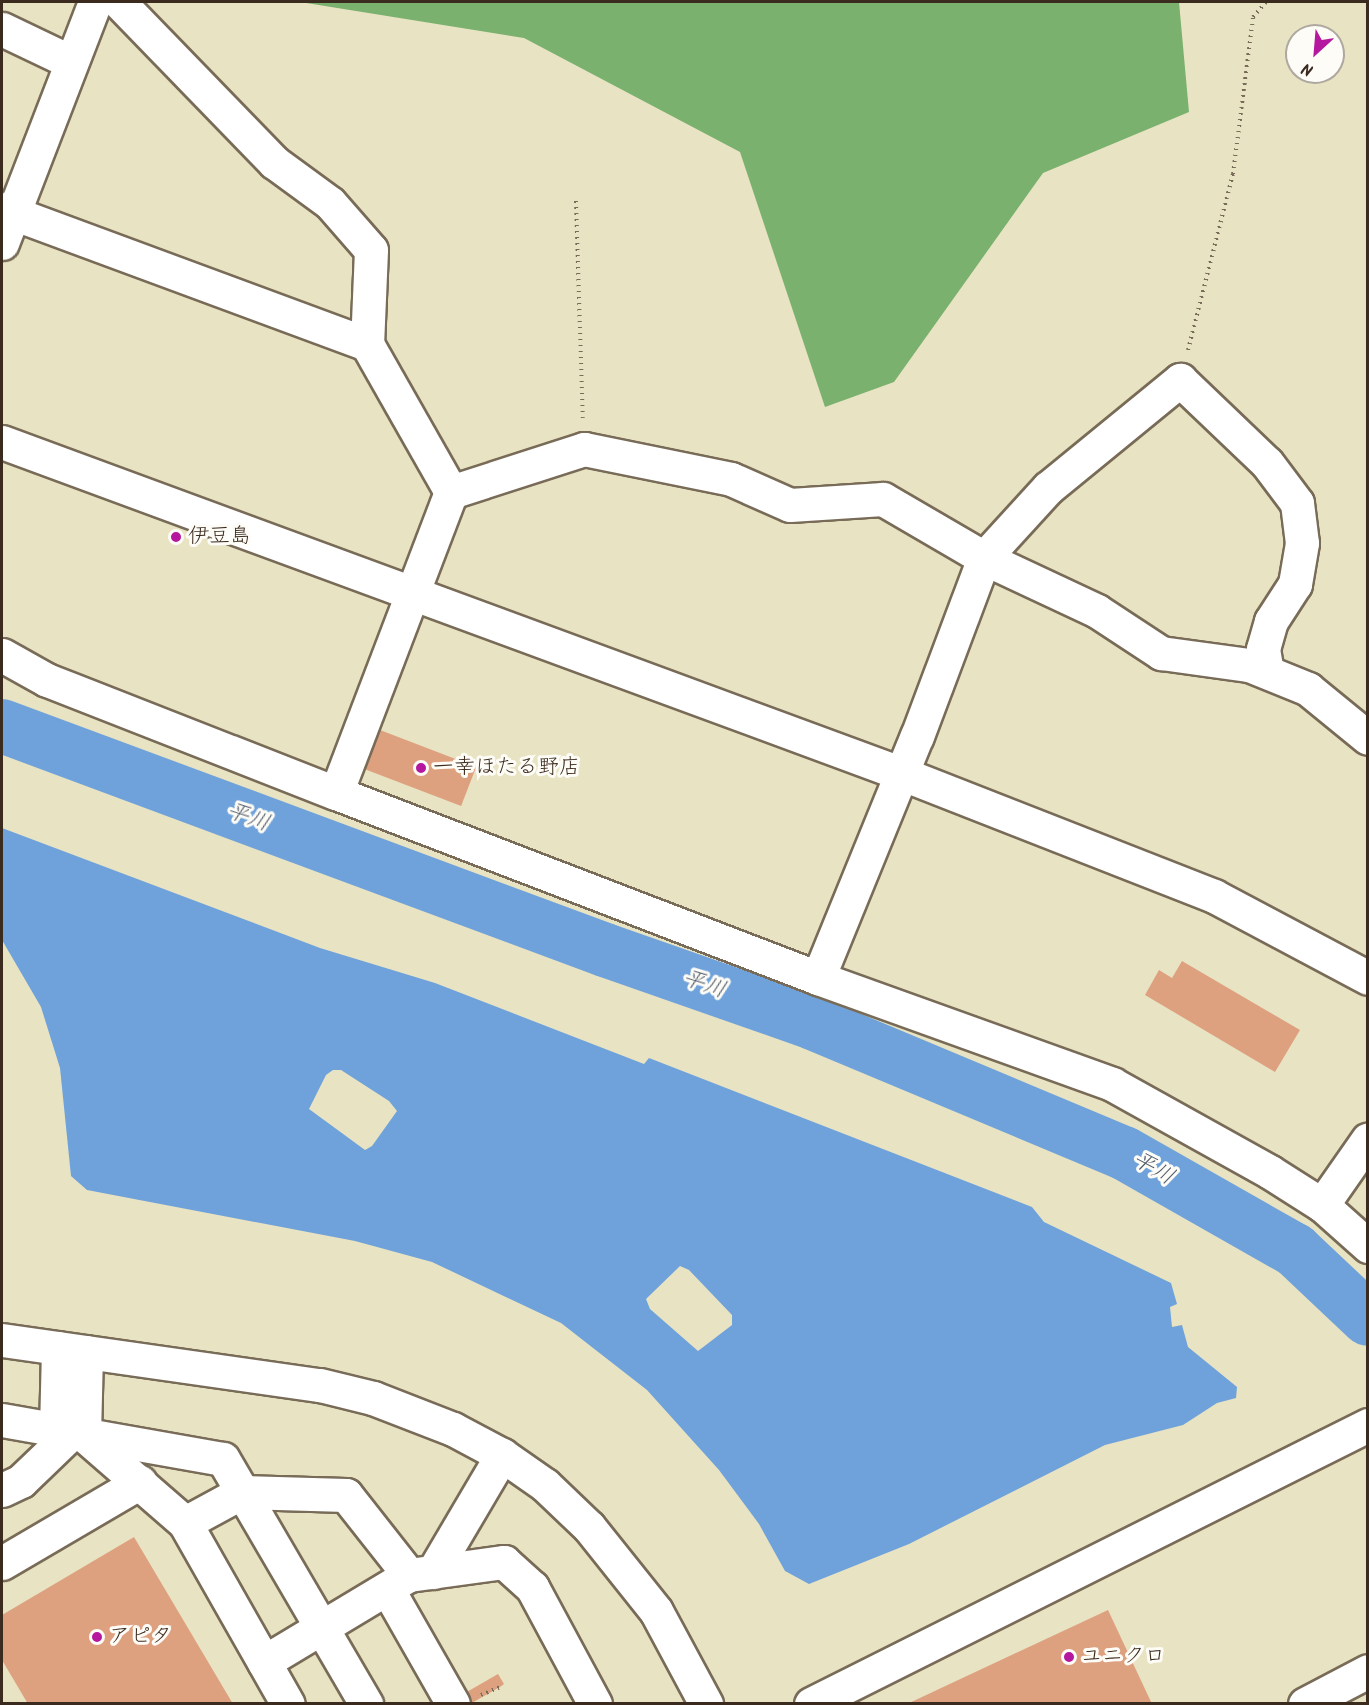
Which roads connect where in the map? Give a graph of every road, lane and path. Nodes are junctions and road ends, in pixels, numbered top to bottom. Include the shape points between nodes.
1 (95, 2) edge
2 (119, 2) edge
3 (1266, 2) edge
4 (2, 28) edge
5 (71, 62) junction
6 (576, 201) dead end
7 (7, 211) edge
8 (2, 243) edge
9 (367, 344) junction
10 (1180, 380) junction
11 (2, 442) edge
12 (584, 448) junction
13 (451, 492) junction
14 (984, 558) junction
15 (411, 592) junction
16 (2, 655) edge
17 (1267, 671) junction
18 (1368, 738) edge
19 (900, 773) junction
20 (336, 793) junction
21 (818, 978) junction
22 (1368, 978) edge
23 (1368, 1139) edge
24 (1322, 1205) junction
25 (1368, 1246) edge
26 (2, 1340) edge
27 (72, 1350) junction
28 (2, 1420) edge
29 (1368, 1425) edge
30 (70, 1433) junction
31 (502, 1455) junction
32 (140, 1482) junction
33 (2, 1490) edge
34 (242, 1492) junction
35 (185, 1523) junction
36 (2, 1563) edge
37 (410, 1579) junction
38 (322, 1628) junction
39 (264, 1662) junction
40 (1368, 1671) edge
41 (288, 1704) edge
42 (366, 1704) edge
43 (453, 1704) edge
44 (595, 1704) edge
45 (706, 1704) edge
46 (811, 1704) edge
47 (1305, 1704) edge

1 - 5 street
2 - 9 street via 274,162 330,203 371,250
3 - 10 path via 1253,17 1233,174
4 - 5 street
5 - 7 street
6 - 12 path
7 - 8 street
7 - 9 street
9 - 13 street
10 - 14 street via 1048,488
10 - 17 street via 1267,463 1297,503 1302,543 1299,564 1295,584 1270,621 1263,649
11 - 15 street
12 - 13 street
12 - 14 street via 731,479 790,505 883,499
13 - 15 street
14 - 17 street via 1097,611 1161,654
14 - 19 street
15 - 19 street
15 - 20 street
16 - 20 street via 47,680
17 - 18 street via 1308,689
19 - 21 street
19 - 22 street via 1214,896
20 - 21 street
21 - 24 street via 1112,1084
23 - 24 street
24 - 25 street
26 - 27 street
27 - 30 street
27 - 31 street via 320,1385 373,1398 453,1429
28 - 30 street
29 - 46 street
30 - 32 street
30 - 33 street via 21,1481
30 - 34 street via 223,1459
31 - 37 street
31 - 45 street via 544,1485 589,1527 656,1611
32 - 35 street
32 - 36 street
34 - 35 street
34 - 37 street via 346,1496
34 - 38 street
35 - 39 street
37 - 38 street
37 - 43 street
37 - 44 street via 504,1562 532,1587
38 - 39 street
38 - 42 street
39 - 41 street
40 - 47 street

